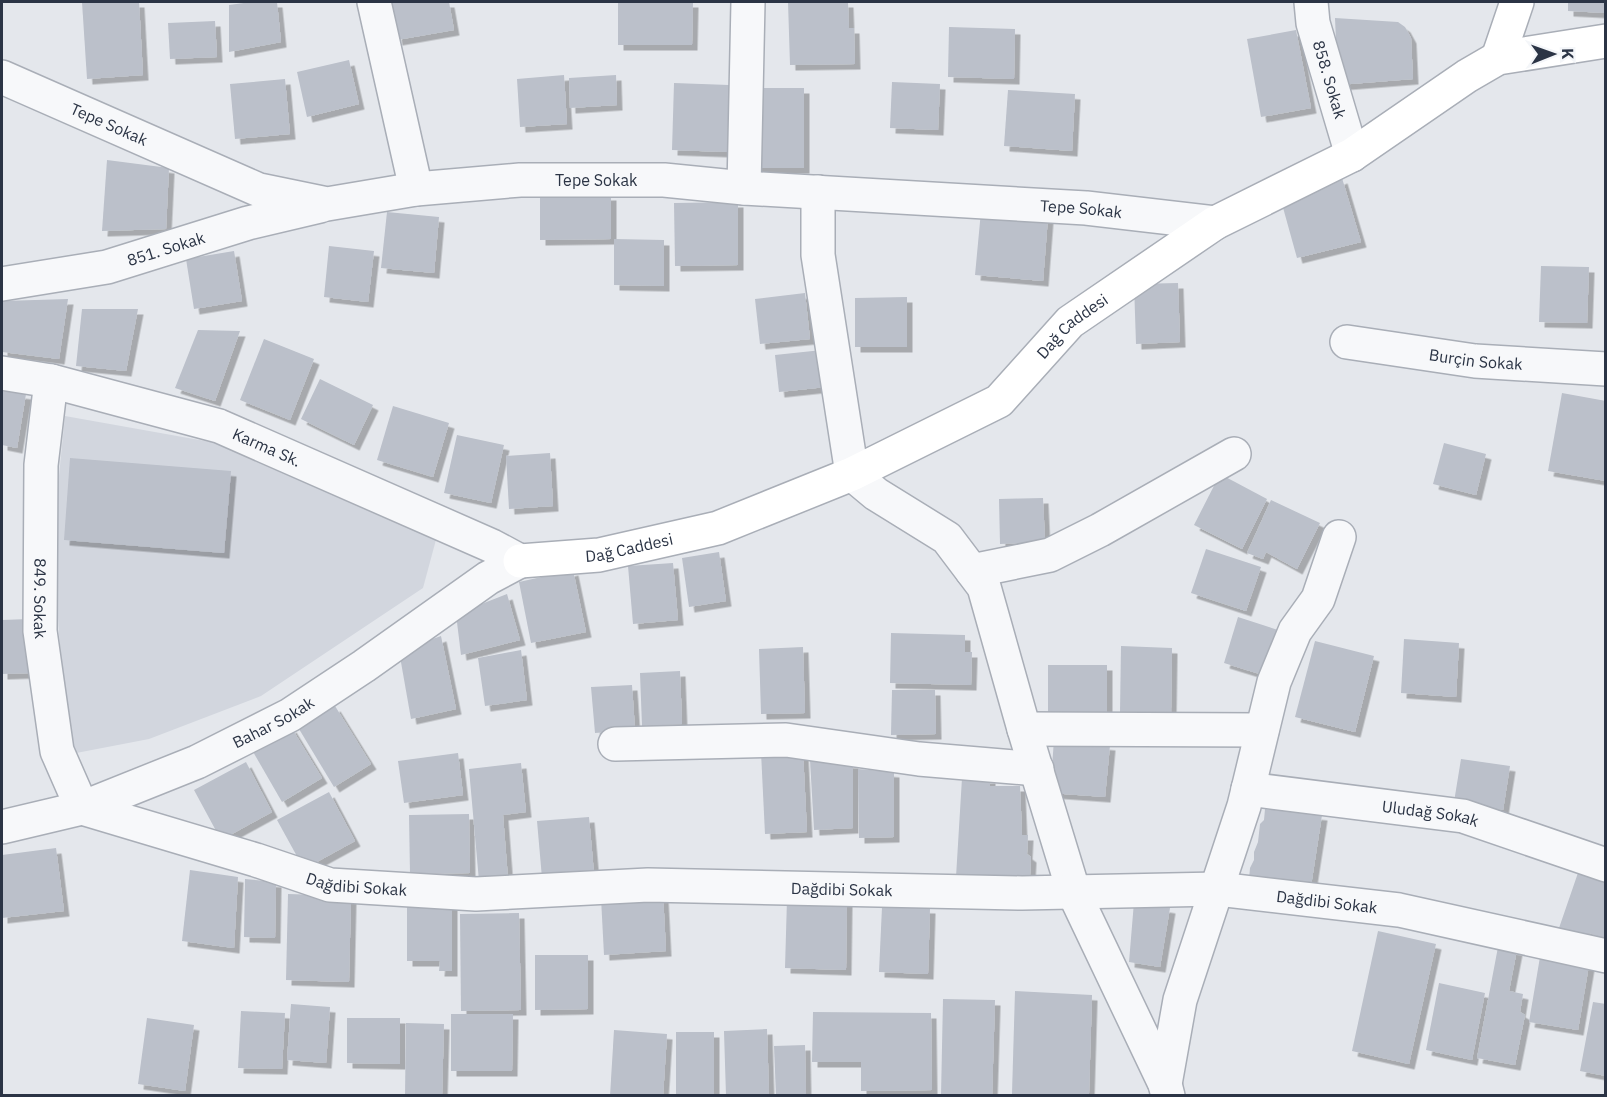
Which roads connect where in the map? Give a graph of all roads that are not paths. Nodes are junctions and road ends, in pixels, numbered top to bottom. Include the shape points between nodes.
1 (374, 2) edge
2 (748, 2) edge
3 (1311, 2) edge
4 (1517, 2) edge
5 (1605, 41) edge
6 (1498, 58) junction
7 (2, 78) edge
8 (1352, 155) junction
9 (744, 188) junction
10 (416, 189) junction
11 (818, 192) junction
12 (327, 204) junction
13 (1215, 223) junction
14 (2, 284) edge
15 (1347, 342) dead end
16 (1605, 369) edge
17 (2, 373) edge
18 (51, 381) junction
19 (1234, 454) dead end
20 (852, 474) junction
21 (1339, 537) dead end
22 (520, 561) junction
23 (972, 571) junction
24 (1024, 729) junction
25 (1262, 730) junction
26 (615, 744) dead end
27 (1037, 768) junction
28 (1248, 789) junction
29 (82, 808) junction
30 (2, 827) edge
31 (1605, 865) edge
32 (1218, 889) junction
33 (1074, 893) junction
34 (1605, 956) edge
35 (1166, 1090) edge

1 - 10 street
2 - 9 street
3 - 8 street, 858. Sokak via 1313,22
4 - 6 street
5 - 6 street, Dağ Caddesi
6 - 8 street, Dağ Caddesi
7 - 12 street, Tepe Sokak via 259,190
8 - 13 street, Dağ Caddesi
9 - 10 street, Tepe Sokak via 664,180 520,180
9 - 11 street, Tepe Sokak
10 - 12 street, Tepe Sokak
11 - 13 street, Tepe Sokak via 1086,208
11 - 20 street via 818,255
12 - 14 street, 851. Sokak via 248,223 107,267
13 - 20 street, Dağ Caddesi via 1070,322 999,401
15 - 16 street, Burçin Sokak via 1475,361
17 - 18 street, Karma Sk.
18 - 22 street, Karma Sk. via 219,426
18 - 29 street, 849. Sokak via 41,465 40,631 57,751
19 - 23 street via 1050,555
20 - 22 street, Dağ Caddesi via 718,528 599,555
20 - 23 street via 876,494 947,538
21 - 25 street via 1318,599 1295,630 1274,682
22 - 29 street, Bahar Sokak via 488,578 290,715 197,762
23 - 24 street via 984,587
24 - 25 street
24 - 27 street
25 - 28 street
26 - 27 street via 786,740 919,759
27 - 33 street
28 - 31 street, Uludağ Sokak via 1463,816
28 - 32 street
29 - 30 street, Bahar Sokak
29 - 33 street, Dağdibi Sokak via 330,885 476,894 648,885
32 - 33 street, Dağdibi Sokak
32 - 34 street, Dağdibi Sokak via 1399,910
32 - 35 street via 1180,1000
33 - 35 street

